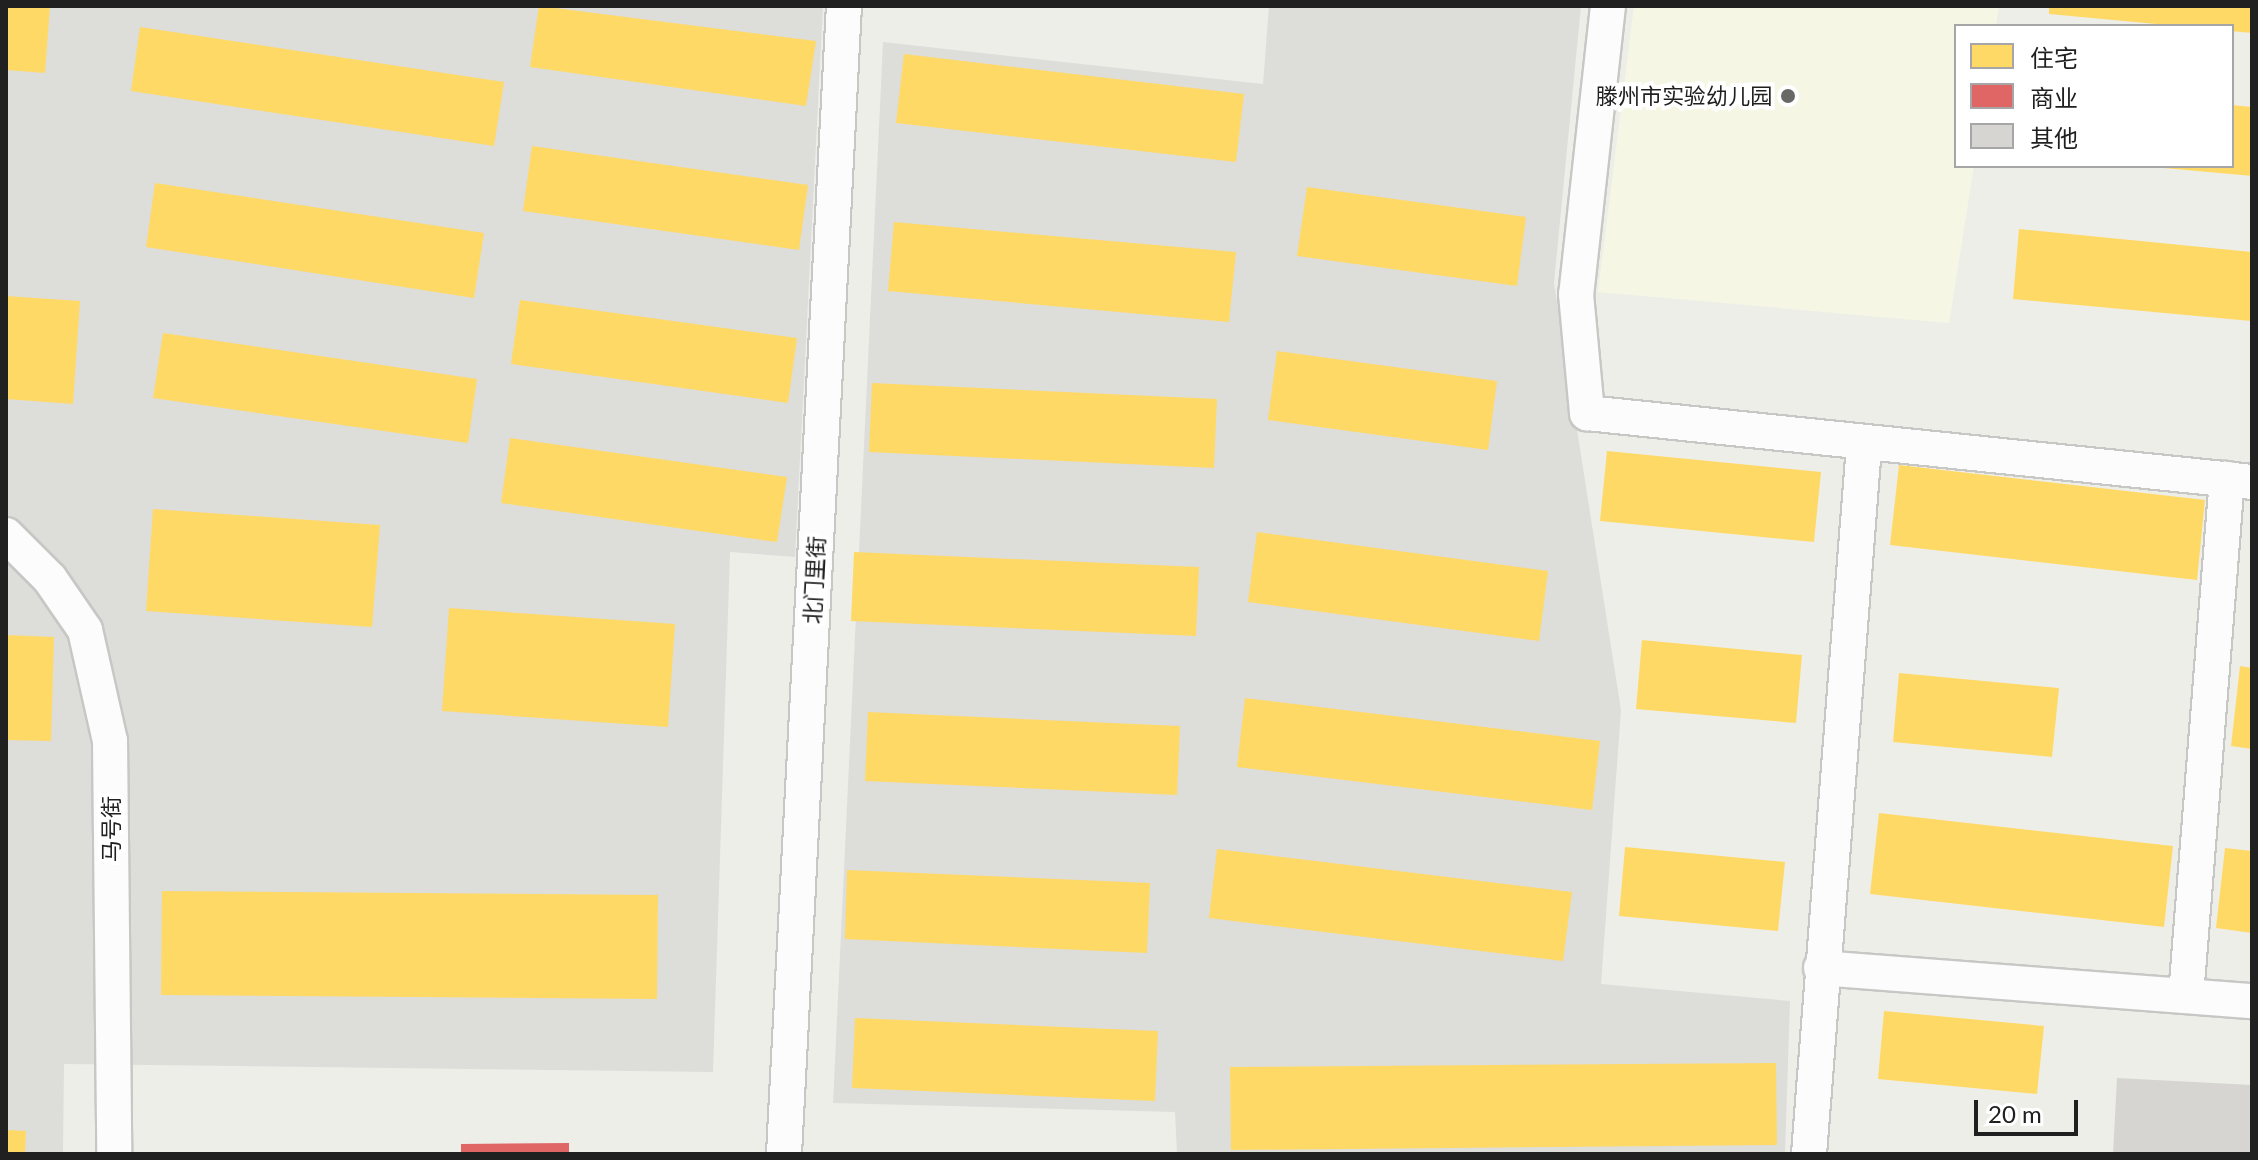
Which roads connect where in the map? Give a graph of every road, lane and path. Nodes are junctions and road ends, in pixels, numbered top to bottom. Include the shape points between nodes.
1 (844, 6) edge
2 (1608, 6) edge
3 (1864, 445) junction
4 (2240, 481) edge
5 (6, 535) edge
6 (1821, 968) junction
7 (2193, 997) junction
8 (2252, 1001) edge
9 (114, 1154) edge
10 (784, 1154) edge
11 (1809, 1154) edge

1 - 10 street, 北门里街
2 - 3 street via 1576,294 1587,413
3 - 4 street
3 - 6 street
4 - 7 street
5 - 9 street, 马号街 via 50,579 85,630 110,741
6 - 7 street
6 - 11 street
7 - 8 street

